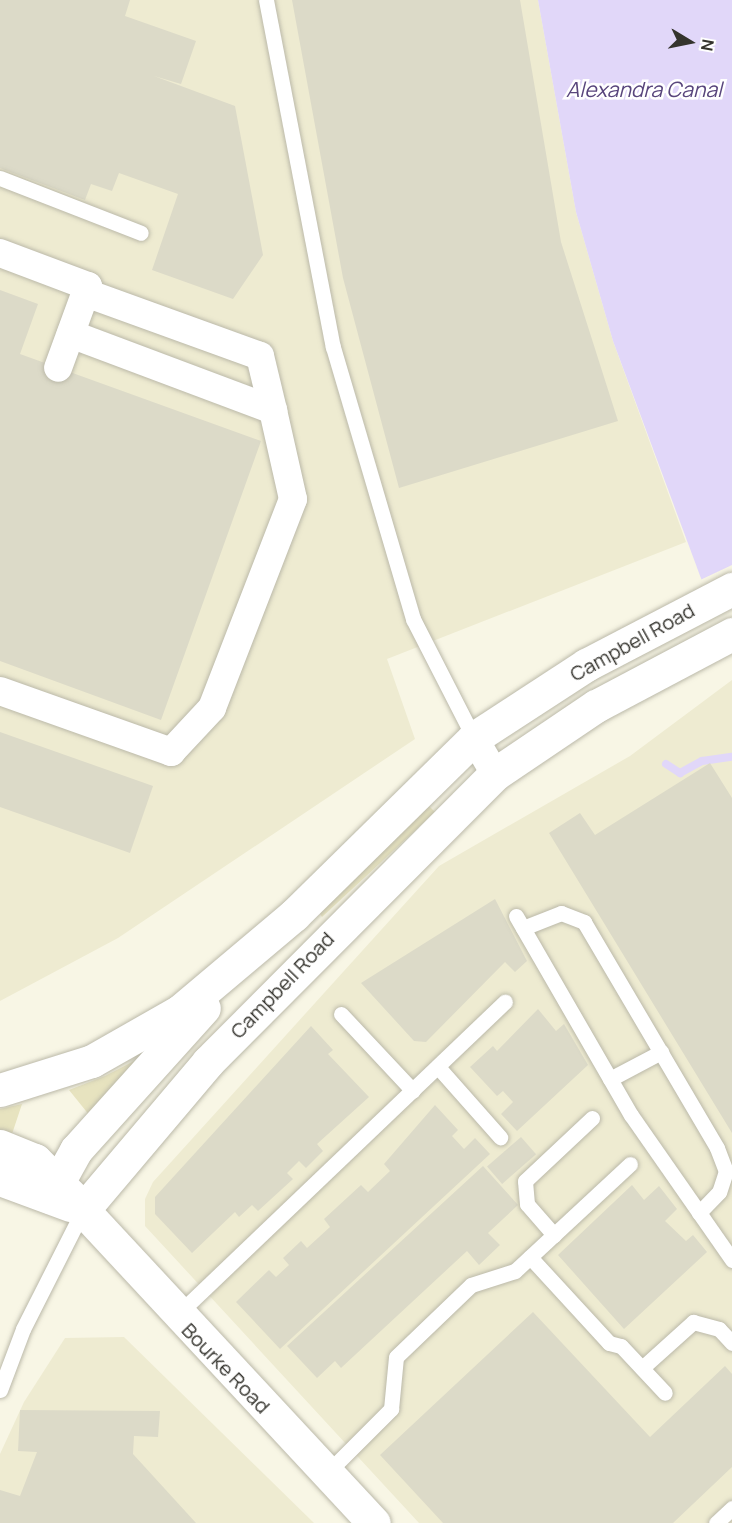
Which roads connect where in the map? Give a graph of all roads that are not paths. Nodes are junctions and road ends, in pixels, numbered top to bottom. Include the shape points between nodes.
1 (266, 0) edge
2 (0, 178) edge
3 (141, 233) dead end
4 (0, 253) edge
5 (86, 293) junction
6 (71, 334) junction
7 (58, 368) dead end
8 (273, 410) junction
9 (732, 589) edge
10 (732, 634) edge
11 (0, 691) edge
12 (474, 738) junction
13 (495, 774) junction
14 (252, 952) junction
15 (505, 1002) dead end
16 (341, 1014) dead end
17 (661, 1052) junction
18 (438, 1067) junction
19 (610, 1079) junction
20 (0, 1090) edge
21 (413, 1091) junction
22 (592, 1118) dead end
23 (500, 1137) dead end
24 (0, 1146) edge
25 (630, 1164) dead end
26 (0, 1179) edge
27 (54, 1189) junction
28 (83, 1210) junction
29 (699, 1213) junction
30 (554, 1234) junction
31 (530, 1257) junction
32 (732, 1260) edge
33 (176, 1316) junction
34 (732, 1343) edge
35 (642, 1368) junction
36 (0, 1390) edge
37 (665, 1393) dead end
38 (327, 1473) junction
39 (732, 1508) edge
40 (374, 1523) edge
41 (716, 1523) edge

1 - 12 lane via 333,347 413,619
2 - 3 lane
4 - 5 street via 88,286
5 - 6 street
5 - 8 street via 260,356
6 - 7 street
6 - 8 street
8 - 11 street via 293,499 212,708 171,752
9 - 12 main road, Campbell Road via 586,665
10 - 13 main road, Campbell Road via 596,706
12 - 13 street
12 - 14 main road, Campbell Road
13 - 28 main road, Campbell Road via 208,1062
14 - 20 main road, Campbell Road via 180,1011 112,1052
14 - 27 main road, Campbell Road via 83,1141
15 - 18 lane
16 - 21 lane
17 - 19 lane
17 - 19 lane via 584,922 561,913 519,922
17 - 29 lane via 726,1171 719,1192
18 - 21 lane
18 - 23 lane
19 - 29 lane
21 - 33 lane
22 - 30 lane via 525,1181 527,1204
24 - 27 main road, Bourke Road via 35,1160
25 - 30 lane
26 - 27 main road, Bourke Road
27 - 28 main road, Bourke Road
28 - 33 main road, Bourke Road
28 - 36 lane via 23,1329
29 - 32 lane
30 - 31 lane
31 - 35 lane via 609,1343 621,1346
31 - 38 lane via 515,1271 471,1285 396,1357 391,1409
33 - 38 main road, Bourke Road
34 - 35 lane via 719,1329 693,1322
35 - 37 lane
38 - 40 main road, Bourke Road
39 - 41 lane

